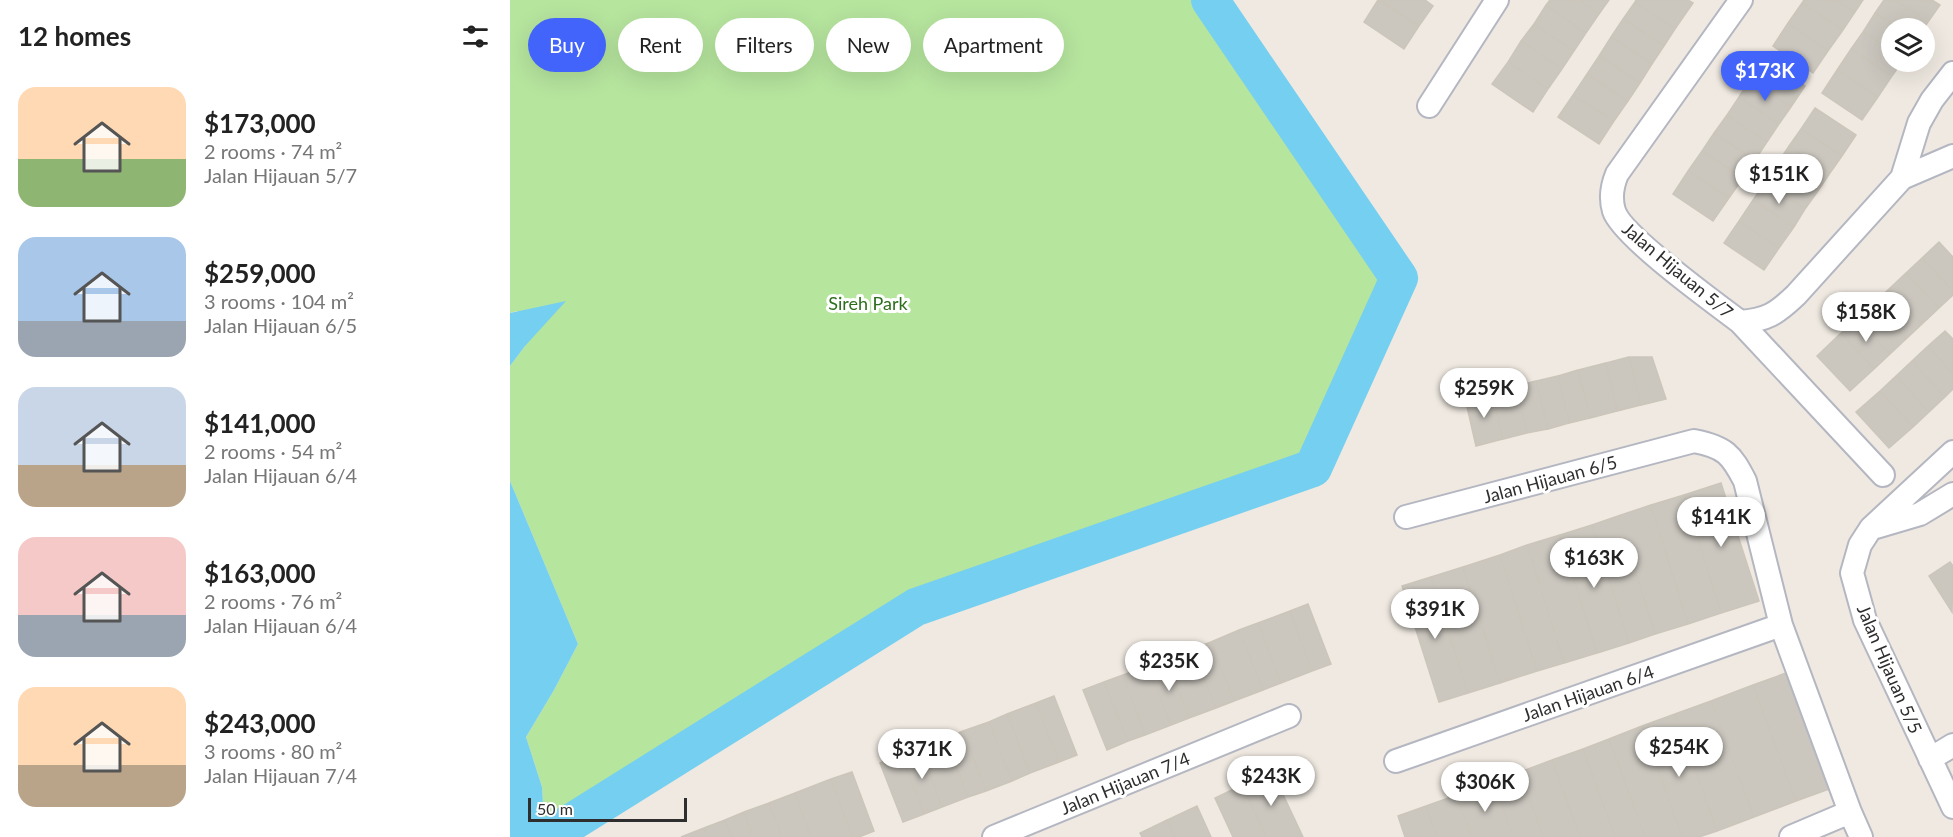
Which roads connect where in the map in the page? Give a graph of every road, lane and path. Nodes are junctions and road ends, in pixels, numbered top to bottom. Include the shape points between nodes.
1 (1497, 0) edge
2 (1742, 0) edge
3 (1953, 73) edge
4 (1429, 106) dead end
5 (1953, 156) edge
6 (1902, 178) junction
7 (1740, 322) junction
8 (1953, 452) edge
9 (1883, 475) dead end
10 (1953, 494) edge
11 (1406, 517) dead end
12 (1871, 528) junction
13 (1781, 625) junction
14 (1289, 716) dead end
15 (1953, 744) edge
16 (1930, 759) junction
17 (1396, 761) dead end
18 (1953, 807) edge
19 (1850, 812) junction
20 (994, 837) edge
21 (1791, 837) edge
22 (1861, 837) edge

1 - 4 street
2 - 7 street, Jalan Hijauan 5/7 via 1612,186 1614,212 1622,225
3 - 6 street, Jalan Hijauan 5/7 via 1919,123
5 - 6 street, Jalan Hijauan 5/7
6 - 7 street, Jalan Hijauan 5/7 via 1781,309 1767,319
7 - 9 street
8 - 12 street, Jalan Hijauan 5/5
10 - 12 street via 1920,513
11 - 13 street, Jalan Hijauan 6/5 via 1694,441 1715,445 1736,464 1745,481
12 - 16 street, Jalan Hijauan 5/5 via 1860,545 1852,573 1865,620
13 - 17 street, Jalan Hijauan 6/4
13 - 19 street
14 - 20 street, Jalan Hijauan 7/4
15 - 16 street
16 - 18 street, Jalan Hijauan 5/5
19 - 21 street
19 - 22 street

